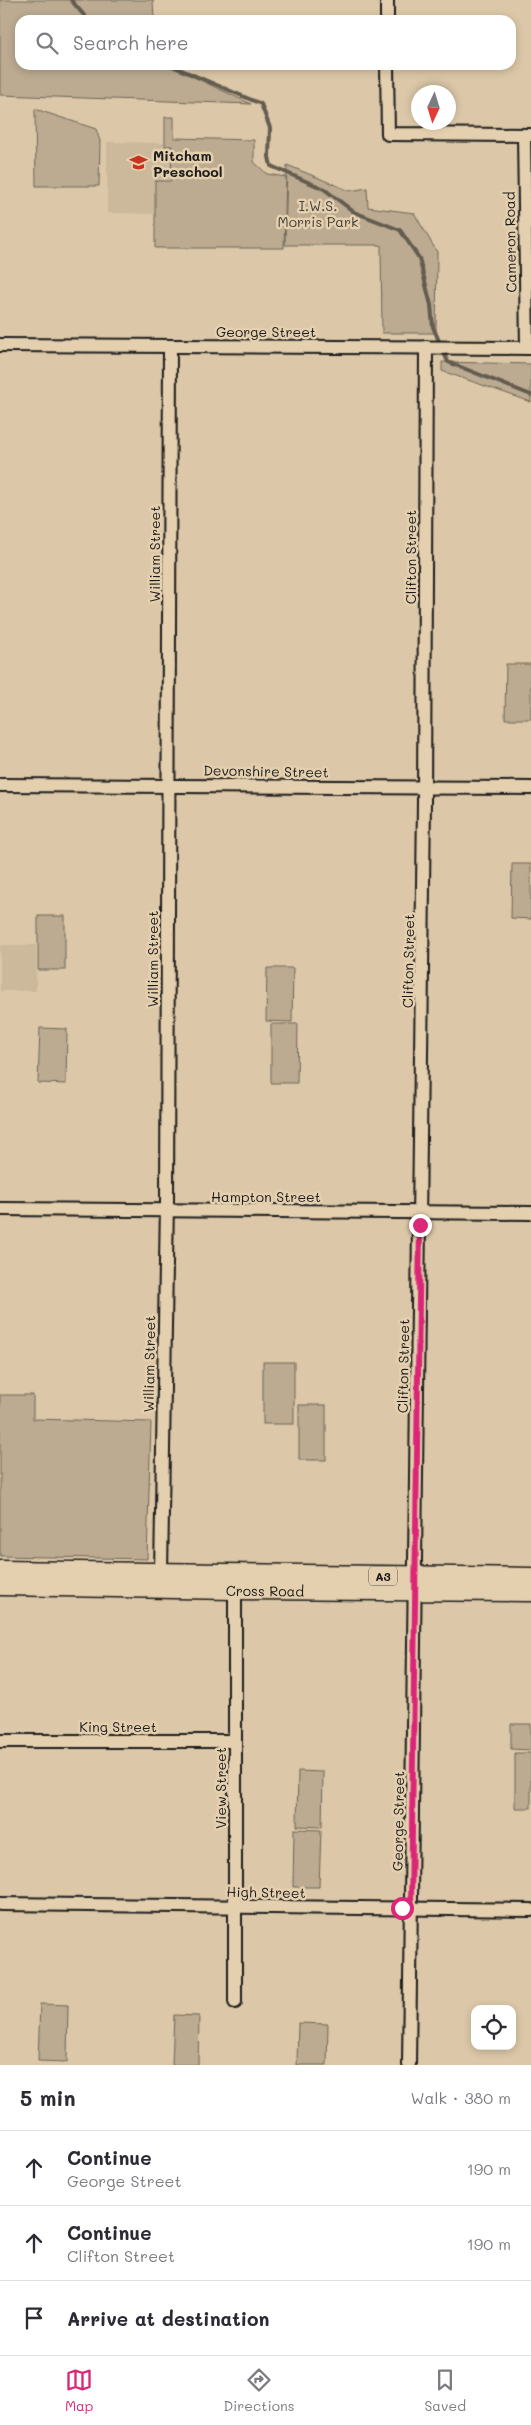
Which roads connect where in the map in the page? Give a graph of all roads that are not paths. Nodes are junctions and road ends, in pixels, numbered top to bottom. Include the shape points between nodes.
1 (387, 0) edge
2 (387, 15) edge
3 (387, 70) edge
4 (527, 135) edge
5 (0, 345) edge
6 (170, 346) junction
7 (427, 347) junction
8 (529, 348) edge
9 (0, 784) edge
10 (168, 784) junction
11 (424, 787) junction
12 (531, 788) edge
13 (0, 1209) edge
14 (166, 1210) junction
15 (420, 1212) junction
16 (531, 1213) edge
17 (0, 1570) edge
18 (161, 1573) junction
19 (531, 1577) edge
20 (235, 1582) junction
21 (416, 1584) junction
22 (0, 1586) edge
23 (531, 1592) edge
24 (0, 1741) edge
25 (235, 1741) junction
26 (0, 1904) edge
27 (235, 1906) junction
28 (411, 1908) junction
29 (531, 1910) edge
30 (235, 2002) dead end
31 (409, 2065) edge

1 - 2 street
3 - 4 street via 388,134
4 - 8 street, Cameron Road
5 - 6 street, George Street
6 - 7 street, George Street
6 - 10 street, William Street
7 - 8 street, George Street
7 - 11 street, Clifton Street
9 - 10 street, Devonshire Street
10 - 11 street, Devonshire Street
10 - 14 street, William Street
11 - 12 street, Devonshire Street
11 - 15 street, Clifton Street
13 - 14 street, Hampton Street
14 - 15 street, Hampton Street
14 - 18 street, William Street
15 - 16 street, Hampton Street
15 - 21 street, Clifton Street
17 - 18 highway, Cross Road / A3
18 - 20 highway, Cross Road / A3
19 - 21 highway, Cross Road / A3
20 - 21 highway, Cross Road / A3
20 - 22 highway, Cross Road / A3
20 - 25 street, View Street
21 - 23 highway, Cross Road / A3
21 - 28 street, George Street
24 - 25 street, King Street
25 - 27 street, View Street
26 - 27 street, High Street
27 - 28 street, High Street
27 - 30 street, View Street
28 - 29 street, High Street
28 - 31 street, George Street

